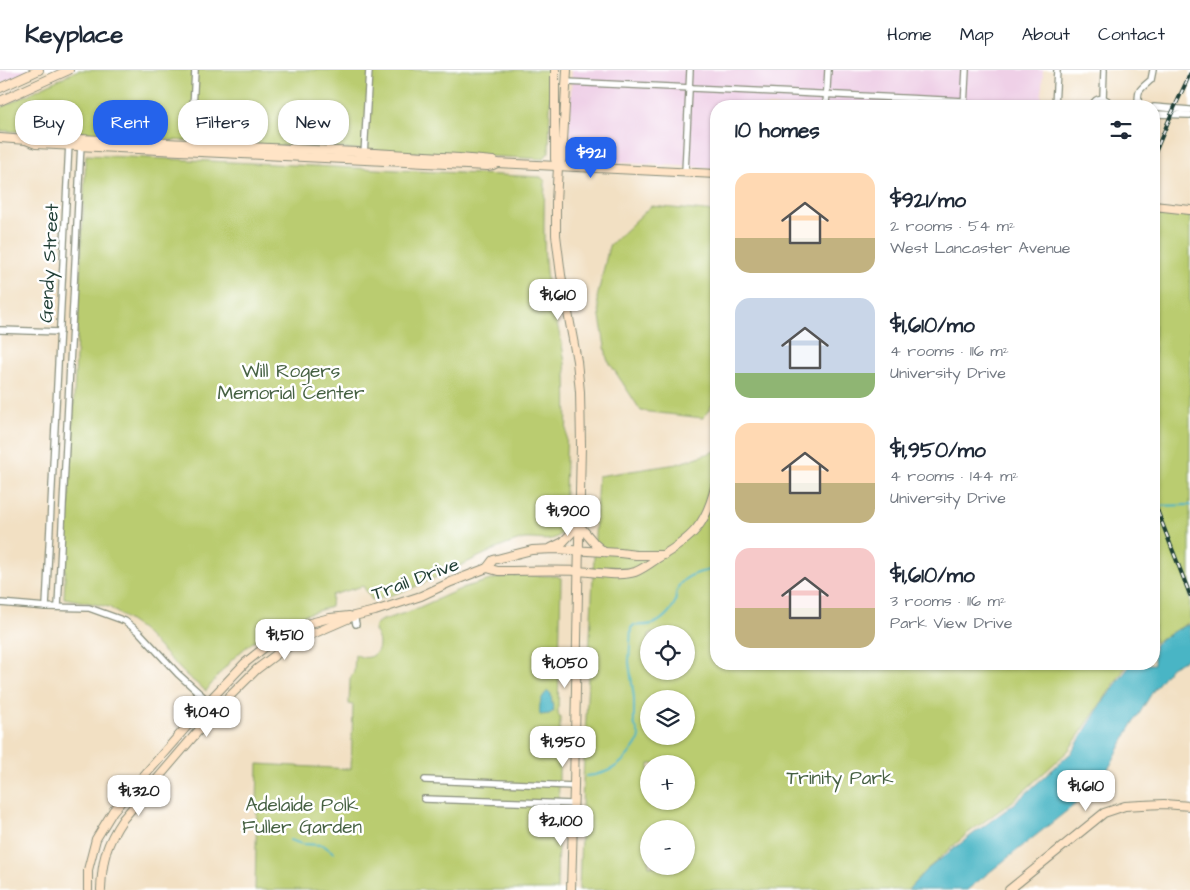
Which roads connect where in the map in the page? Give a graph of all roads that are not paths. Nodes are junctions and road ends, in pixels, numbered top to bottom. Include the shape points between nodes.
1 (39, 70) edge
2 (70, 70) edge
3 (196, 70) edge
4 (369, 70) edge
5 (556, 70) edge
6 (561, 70) edge
7 (567, 70) edge
8 (690, 70) edge
9 (828, 70) edge
10 (966, 70) edge
11 (1057, 70) edge
12 (1104, 70) edge
13 (1153, 70) edge
14 (566, 82) junction
15 (0, 88) edge
16 (689, 88) junction
17 (826, 95) junction
18 (1103, 98) junction
19 (826, 100) edge
20 (903, 100) edge
21 (964, 100) edge
22 (1055, 100) edge
23 (1098, 100) edge
24 (1107, 100) edge
25 (1138, 100) edge
26 (0, 101) edge
27 (1160, 108) edge
28 (1190, 110) edge
29 (1160, 114) edge
30 (1190, 115) edge
31 (0, 138) edge
32 (15, 139) edge
33 (83, 143) edge
34 (69, 145) edge
35 (81, 145) edge
36 (191, 148) junction
37 (364, 157) junction
38 (558, 167) junction
39 (685, 172) junction
40 (710, 174) edge
41 (1160, 207) edge
42 (1190, 210) edge
43 (63, 268) junction
44 (74, 268) junction
45 (0, 330) edge
46 (60, 332) junction
47 (57, 390) junction
48 (68, 391) junction
49 (710, 504) edge
50 (579, 525) junction
51 (549, 549) junction
52 (578, 551) junction
53 (604, 552) junction
54 (664, 555) junction
55 (487, 568) junction
56 (578, 571) junction
57 (0, 603) edge
58 (46, 607) junction
59 (58, 607) junction
60 (355, 620) junction
61 (208, 702) junction
62 (217, 709) junction
63 (425, 780) dead end
64 (574, 786) junction
65 (424, 799) dead end
66 (573, 804) junction
67 (1190, 806) edge
68 (88, 887) edge
69 (101, 887) edge
70 (570, 890) edge
71 (1009, 890) edge

1 - 15 main road
2 - 26 main road
3 - 36 street
4 - 37 street
5 - 38 main road via 555,159
6 - 14 main road
7 - 14 main road
8 - 16 street
9 - 17 street
10 - 21 street
11 - 22 street
12 - 18 street
13 - 25 street via 1151,80 1138,93
14 - 16 street
14 - 38 main road via 562,159
16 - 17 street
16 - 39 street
17 - 19 street
17 - 20 street
18 - 23 street
18 - 24 street
27 - 28 street
29 - 30 street
31 - 32 main road
33 - 36 main road
34 - 43 street, Gendy Street
35 - 44 street, Gendy Street
36 - 37 main road
37 - 38 main road via 459,158
38 - 39 main road
38 - 50 main road via 557,242 580,392
39 - 40 main road
41 - 42 main road
43 - 44 street
43 - 46 street, Gendy Street
44 - 48 street, Gendy Street
45 - 46 street
46 - 47 street, Gendy Street
47 - 48 street
47 - 58 street, Gendy Street
48 - 59 street, Gendy Street
49 - 54 main road, Trail Drive via 703,521 692,534
50 - 51 main road via 563,542
50 - 52 main road
50 - 53 main road
51 - 52 main road, Trail Drive
51 - 55 main road, Trail Drive via 494,560
52 - 53 main road, Trail Drive
52 - 56 main road
53 - 54 main road, Trail Drive
54 - 56 main road, Trail Drive via 635,572
55 - 56 main road, Trail Drive via 498,571
55 - 60 main road, Trail Drive
56 - 64 main road
57 - 58 street
58 - 59 street
59 - 61 street via 89,608 125,621
60 - 61 main road, Trail Drive via 347,615 330,618 284,635 245,663
60 - 62 main road, Trail Drive via 308,636 280,650
61 - 62 street
61 - 68 main road, Trail Drive via 107,820 96,839 88,870
62 - 69 main road, Trail Drive via 112,834 102,868
63 - 64 street
64 - 66 main road
65 - 66 street
66 - 70 main road
67 - 71 main road via 1125,806 1104,813
68 - 69 main road

